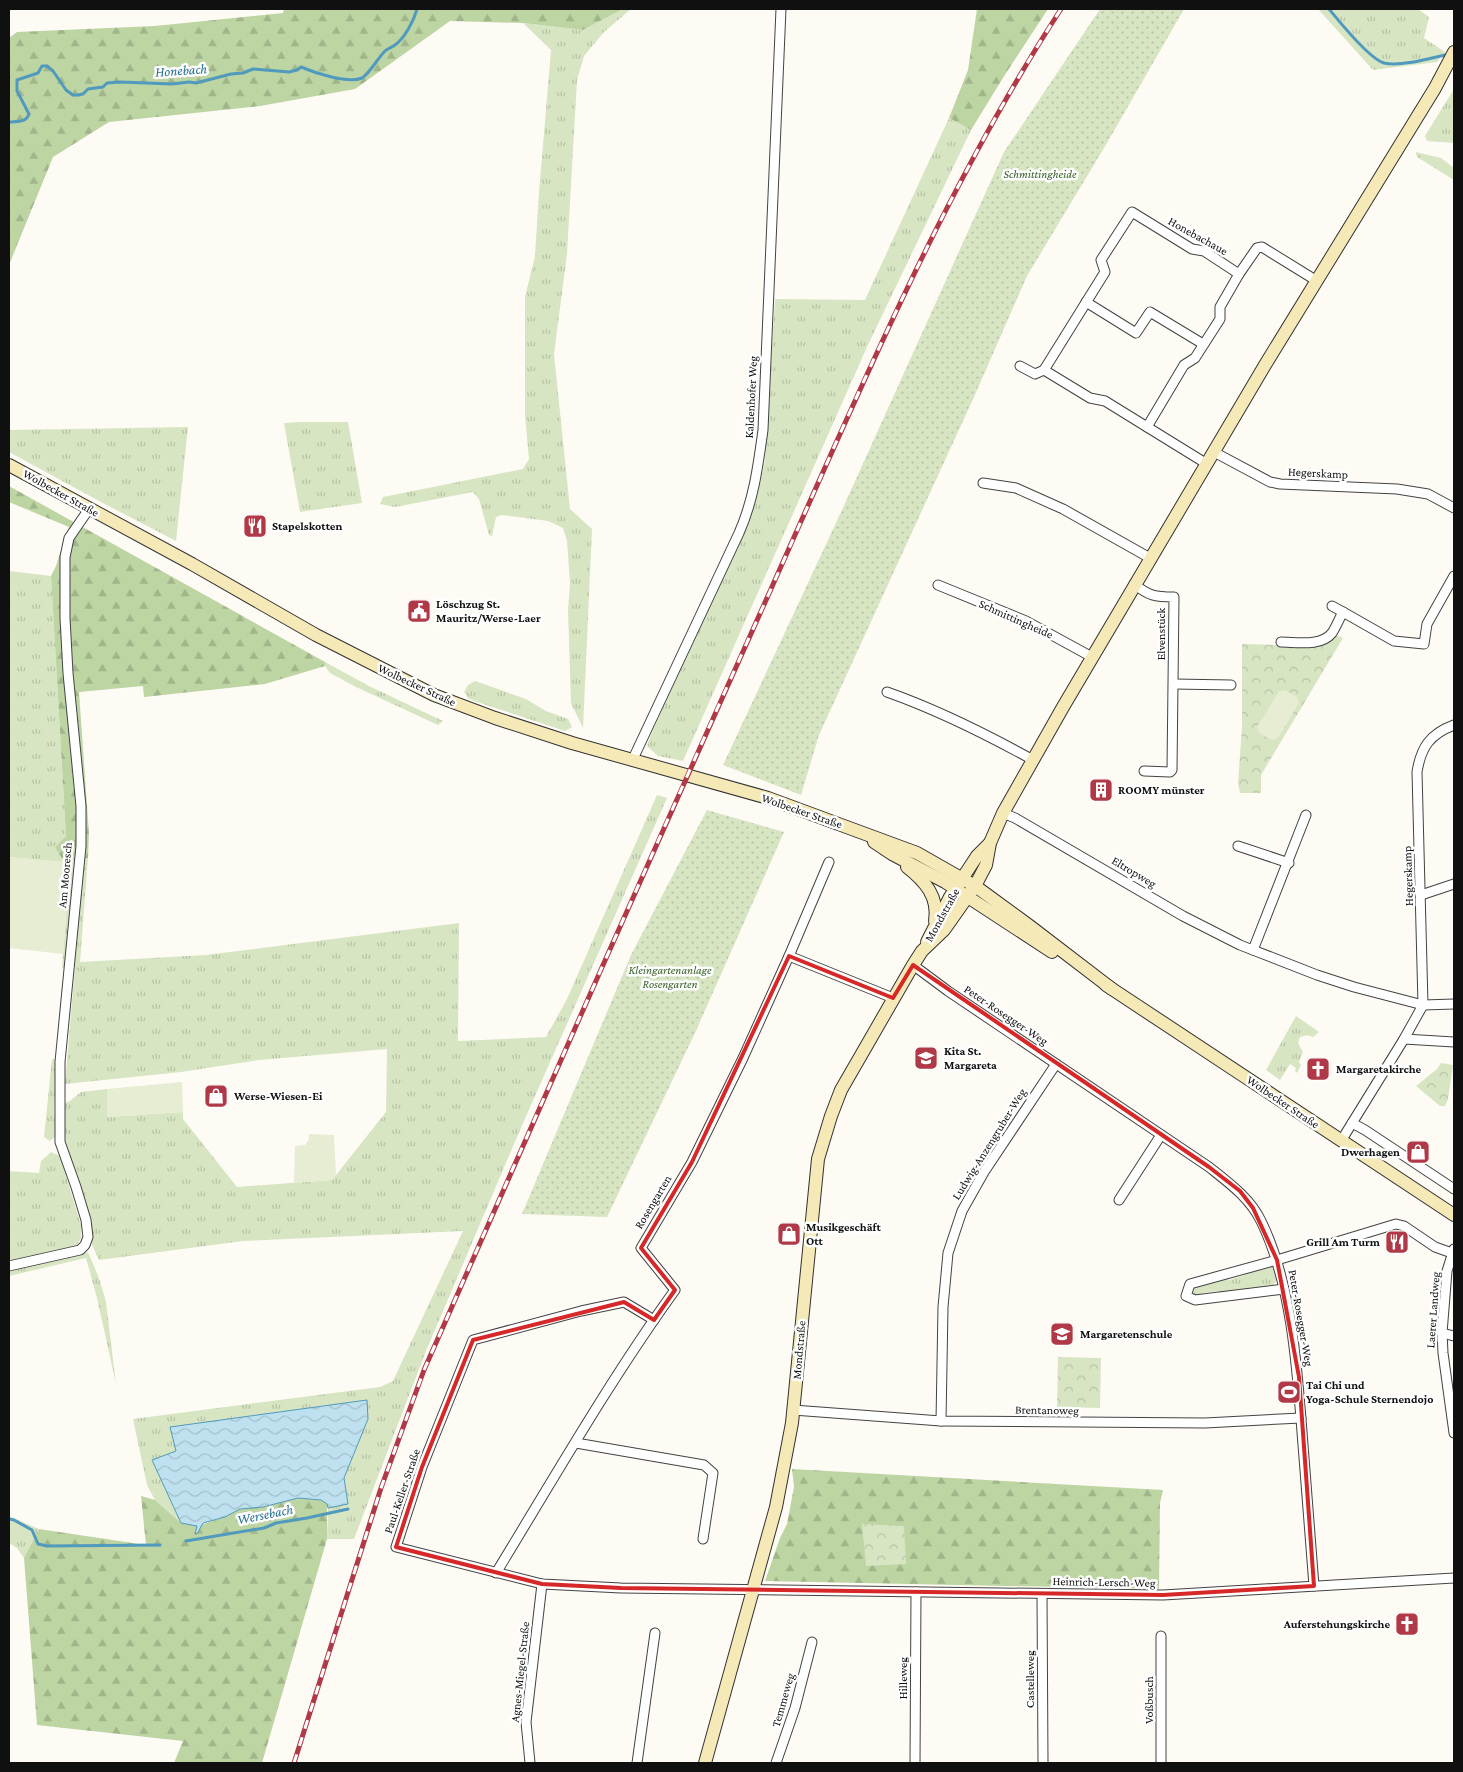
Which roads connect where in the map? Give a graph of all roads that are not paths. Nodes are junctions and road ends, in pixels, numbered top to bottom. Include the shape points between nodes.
1 (781, 9) edge
2 (1452, 56) edge
3 (1240, 274) junction
4 (1317, 281) junction
5 (1086, 302) junction
6 (1203, 344) junction
7 (1020, 366) dead end
8 (1044, 370) junction
9 (1147, 427) junction
10 (1214, 452) junction
11 (1207, 464) junction
12 (9, 465) edge
13 (984, 483) dead end
14 (1454, 508) edge
15 (89, 509) junction
16 (1150, 558) junction
17 (1454, 576) edge
18 (1134, 584) junction
19 (938, 585) dead end
20 (1332, 606) dead end
21 (1343, 612) junction
22 (1282, 642) dead end
23 (1092, 657) junction
24 (1174, 684) junction
25 (1231, 686) dead end
26 (887, 692) dead end
27 (1454, 725) edge
28 (1033, 760) junction
29 (632, 761) junction
30 (1144, 771) dead end
31 (1003, 813) junction
32 (1306, 815) dead end
33 (858, 830) junction
34 (990, 843) junction
35 (1238, 846) dead end
36 (892, 854) junction
37 (829, 862) dead end
38 (1289, 863) junction
39 (960, 884) junction
40 (1454, 884) edge
41 (972, 891) junction
42 (1421, 895) junction
43 (934, 926) junction
44 (1253, 950) junction
45 (922, 952) junction
46 (789, 956) junction
47 (913, 965) junction
48 (893, 998) junction
49 (1454, 1004) edge
50 (1423, 1005) junction
51 (1404, 1039) junction
52 (1454, 1042) edge
53 (1056, 1064) junction
54 (1352, 1123) junction
55 (1162, 1135) junction
56 (1341, 1140) junction
57 (1454, 1189) edge
58 (1119, 1200) dead end
59 (1454, 1215) edge
60 (1453, 1251) edge
61 (1277, 1260) junction
62 (9, 1266) edge
63 (1284, 1290) junction
64 (654, 1320) junction
65 (1442, 1333) junction
66 (1454, 1336) edge
67 (793, 1410) junction
68 (1301, 1418) junction
69 (940, 1421) junction
70 (1454, 1433) edge
71 (576, 1443) junction
72 (703, 1539) dead end
73 (496, 1573) junction
74 (1454, 1578) edge
75 (542, 1584) junction
76 (1314, 1586) junction
77 (754, 1590) junction
78 (916, 1592) junction
79 (1042, 1594) junction
80 (655, 1633) dead end
81 (1161, 1636) dead end
82 (812, 1642) dead end
83 (530, 1763) edge
84 (637, 1763) edge
85 (705, 1763) edge
86 (776, 1763) edge
87 (915, 1763) edge
88 (1043, 1763) edge
89 (1161, 1763) edge

1 - 29 street, Kaldenhofer Weg via 763,430 757,477 742,526
2 - 4 street
3 - 4 street via 1257,248 1262,247
3 - 5 street, Honebachaue via 1132,212 1101,260 1105,272
3 - 6 street via 1220,307 1220,319
4 - 10 street
5 - 6 street via 1136,333 1150,312
5 - 8 street, Honebachaue
6 - 9 street via 1195,358 1184,365
7 - 8 street via 1035,374
8 - 9 street
9 - 11 street
10 - 11 street
10 - 14 street, Hegerskamp via 1270,482 1397,489 1428,494
11 - 16 street
12 - 15 street, Wolbecker Straße
13 - 16 street via 1016,488 1063,509
15 - 29 street, Wolbecker Straße via 316,635 434,695 495,718
15 - 62 street, Am Mooresch via 69,538 65,557 65,627 81,806 81,846 59,1080 60,1142 86,1220 88,1238 80,1250
16 - 18 street
17 - 21 street via 1427,624 1424,644 1394,641
18 - 23 street
18 - 24 street, Elvenstück via 1153,596 1174,597
19 - 23 street, Schmittingheide via 1026,621
20 - 21 street
21 - 22 street via 1327,637 1310,642
23 - 28 street
24 - 25 street
24 - 30 street, Elvenstück via 1172,770
26 - 28 street via 950,717
27 - 42 street, Hegerskamp via 1435,735 1424,747 1420,758 1417,791
28 - 31 street
29 - 33 street, Wolbecker Straße via 768,798
31 - 34 street
31 - 44 street, Eltropweg via 1183,916
32 - 38 street
33 - 36 street, Wolbecker Straße
33 - 39 street, Wolbecker Straße via 917,853
34 - 39 street via 977,856
34 - 41 street via 986,865
35 - 38 street
36 - 39 street, Wolbecker Straße
36 - 43 street via 931,891 936,908
37 - 46 street, Rosengarten
38 - 44 street
39 - 41 street, Wolbecker Straße
39 - 43 street, Mondstraße
40 - 42 street
41 - 45 street, Mondstraße via 944,930
41 - 56 street, Wolbecker Straße via 1026,935
42 - 50 street, Hegerskamp
43 - 45 street, Mondstraße
44 - 50 street, Eltropweg via 1318,975
45 - 47 street, Mondstraße
46 - 48 street
46 - 64 street, Rosengarten via 692,1162 641,1248 675,1290
47 - 48 street, Mondstraße
47 - 53 street, Peter-Rosegger-Weg
48 - 67 street, Mondstraße via 841,1090 818,1159
49 - 50 street, Eltropweg
50 - 51 street
51 - 52 street
51 - 54 street
53 - 55 street, Peter-Rosegger-Weg
53 - 69 street, Ludwig-Anzengruber-Weg via 984,1172 962,1211 948,1253
54 - 56 street
54 - 57 street
55 - 58 street
55 - 61 street, Peter-Rosegger-Weg via 1240,1191 1261,1220
56 - 59 street, Wolbecker Straße
60 - 61 street via 1435,1247 1396,1224
60 - 65 street, Laerer Landweg via 1445,1291
61 - 63 street, Peter-Rosegger-Weg
61 - 63 street via 1190,1284 1186,1296 1195,1300
63 - 68 street, Peter-Rosegger-Weg via 1299,1377
64 - 71 street, Rosengarten
64 - 73 street, Paul-Keller-Straße via 624,1302 473,1340 422,1468 396,1547
65 - 66 street
65 - 70 street, Laerer Landweg
67 - 69 street, Brentanoweg
67 - 77 street, Mondstraße via 785,1468
68 - 69 street, Brentanoweg via 1205,1423
68 - 76 street, Peter-Rosegger-Weg
71 - 72 street via 704,1465 713,1473
71 - 73 street, Rosengarten
73 - 75 street, Paul-Keller-Straße
74 - 76 street, Heinrich-Lersch-Weg
75 - 77 street, Paul-Keller-Straße
75 - 83 street, Agnes-Miegel-Straße via 526,1722
76 - 79 street, Heinrich-Lersch-Weg via 1163,1595
77 - 78 street, Heinrich-Lersch-Weg
77 - 85 street, Mondstraße
78 - 79 street, Heinrich-Lersch-Weg
78 - 87 street, Hilleweg
79 - 88 street, Castelleweg
80 - 84 street
81 - 89 street, Voßbusch
82 - 86 street, Temmeweg via 795,1708

